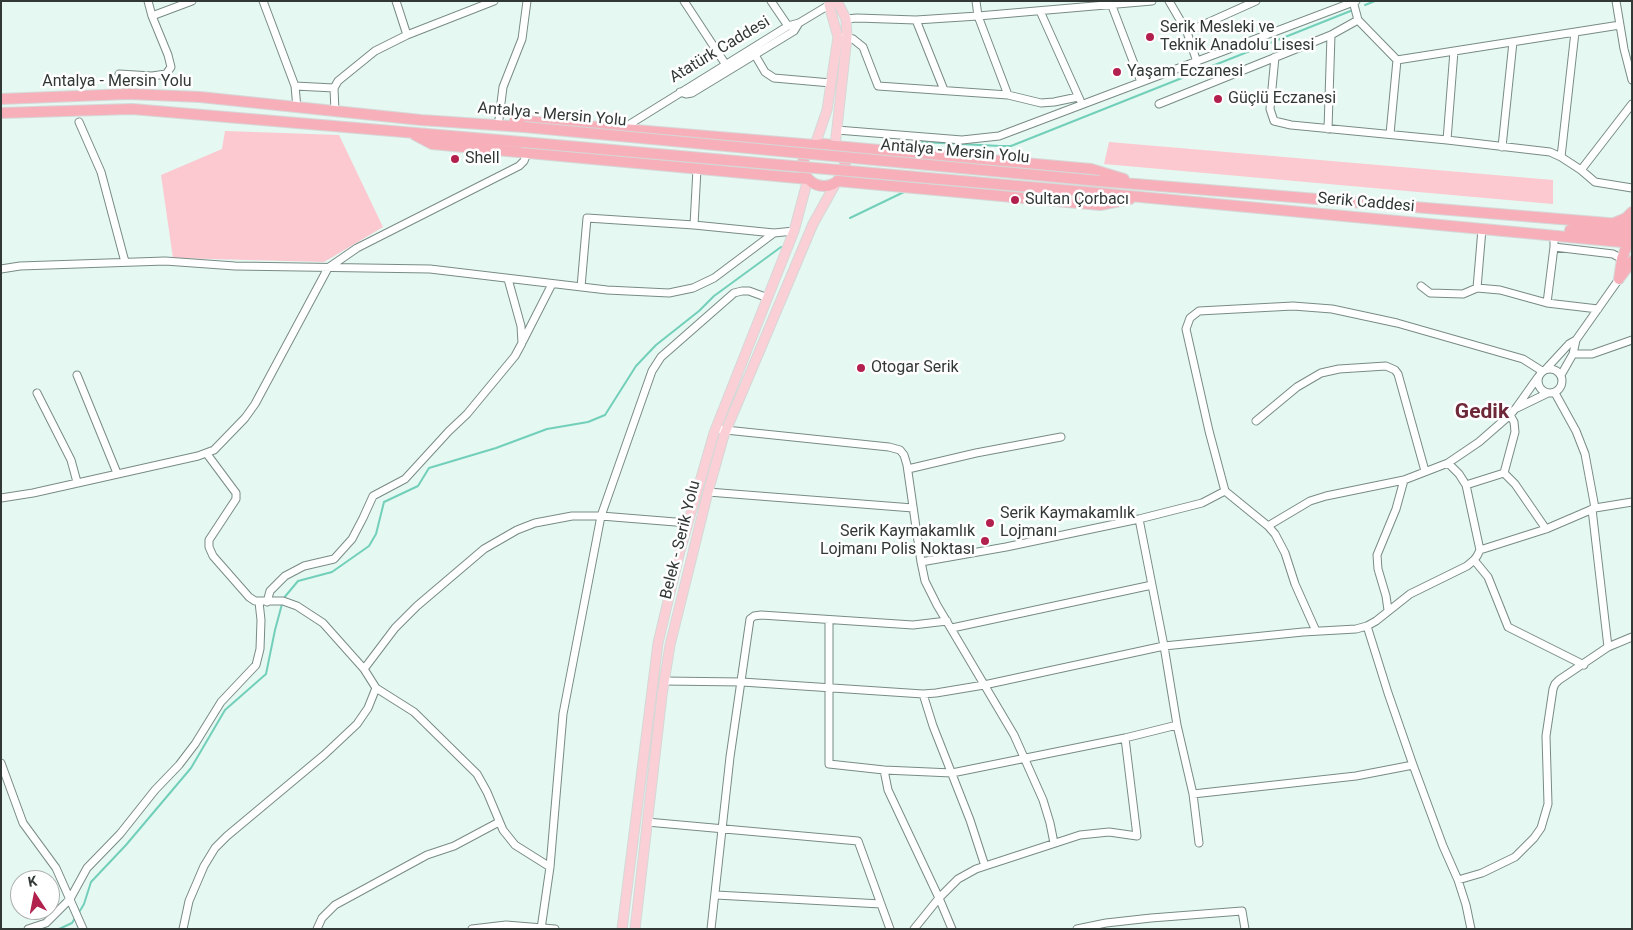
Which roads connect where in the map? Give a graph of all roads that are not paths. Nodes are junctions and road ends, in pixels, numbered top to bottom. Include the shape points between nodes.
1 (148, 1) edge
2 (192, 1) edge
3 (263, 1) edge
4 (396, 1) edge
5 (494, 1) edge
6 (527, 1) edge
7 (684, 1) edge
8 (771, 1) edge
9 (976, 1) edge
10 (1152, 1) edge
11 (1169, 1) edge
12 (1256, 1) edge
13 (1616, 1) edge
14 (834, 2) edge
15 (1354, 2) edge
16 (1112, 6) junction
17 (1040, 11) junction
18 (152, 16) junction
19 (978, 16) junction
20 (846, 19) junction
21 (916, 20) junction
22 (1358, 20) junction
23 (799, 23) junction
24 (1620, 24) junction
25 (788, 26) junction
26 (1187, 32) junction
27 (1574, 32) junction
28 (407, 35) junction
29 (1331, 35) junction
30 (843, 37) junction
31 (1513, 42) junction
32 (1454, 51) junction
33 (755, 55) junction
34 (1275, 57) junction
35 (1397, 60) junction
36 (1197, 62) junction
37 (727, 68) junction
38 (119, 74) dead end
39 (1632, 80) edge
40 (831, 82) junction
41 (1141, 82) junction
42 (295, 86) junction
43 (334, 88) junction
44 (944, 90) junction
45 (1008, 95) junction
46 (1078, 96) junction
47 (1, 99) edge
48 (1159, 104) dead end
49 (1632, 104) edge
50 (1082, 105) junction
51 (297, 108) junction
52 (335, 112) junction
53 (1, 113) edge
54 (499, 119) junction
55 (421, 120) junction
56 (79, 122) dead end
57 (621, 129) junction
58 (1328, 129) junction
59 (837, 130) junction
60 (409, 132) junction
61 (1390, 134) junction
62 (1447, 140) junction
63 (815, 145) junction
64 (835, 146) junction
65 (1502, 147) junction
66 (528, 153) junction
67 (1561, 157) junction
68 (697, 169) junction
69 (1581, 170) junction
70 (808, 179) junction
71 (837, 181) junction
72 (1099, 181) joint
73 (1142, 185) junction
74 (1632, 188) edge
75 (1098, 193) joint
76 (1142, 197) junction
77 (694, 225) junction
78 (1482, 229) junction
79 (1631, 229) edge
80 (794, 232) junction
81 (1522, 232) junction
82 (774, 233) junction
83 (1554, 236) junction
84 (1554, 247) junction
85 (1627, 260) edge
86 (125, 262) junction
87 (1632, 267) edge
88 (328, 268) junction
89 (1, 269) edge
90 (508, 279) junction
91 (1619, 279) junction
92 (552, 284) junction
93 (1420, 286) dead end
94 (581, 287) junction
95 (1477, 288) junction
96 (768, 298) junction
97 (1547, 303) junction
98 (1598, 309) junction
99 (1576, 340) junction
100 (1632, 340) edge
101 (522, 343) junction
102 (1573, 354) junction
103 (1542, 373) junction
104 (77, 375) dead end
105 (1561, 375) junction
106 (37, 393) dead end
107 (1551, 393) junction
108 (1516, 408) junction
109 (1510, 415) junction
110 (1256, 421) dead end
111 (716, 429) junction
112 (726, 430) junction
113 (1061, 438) dead end
114 (207, 454) junction
115 (1448, 463) junction
116 (908, 470) junction
117 (1425, 471) junction
118 (116, 473) junction
119 (1504, 473) junction
120 (1404, 480) junction
121 (77, 482) junction
122 (1466, 485) junction
123 (1225, 491) junction
124 (708, 492) junction
125 (1, 498) edge
126 (1632, 502) edge
127 (913, 508) junction
128 (1594, 508) junction
129 (601, 516) junction
130 (1139, 519) junction
131 (688, 523) junction
132 (1268, 526) junction
133 (1546, 529) junction
134 (1480, 550) junction
135 (1474, 560) junction
136 (920, 562) junction
137 (1152, 585) junction
138 (259, 602) junction
139 (267, 602) junction
140 (1388, 610) junction
141 (829, 621) junction
142 (947, 621) junction
143 (1367, 626) junction
144 (952, 628) junction
145 (1316, 631) junction
146 (1632, 637) edge
147 (1164, 646) junction
148 (1608, 647) junction
149 (1584, 665) junction
150 (364, 669) junction
151 (664, 681) junction
152 (742, 682) junction
153 (984, 685) junction
154 (376, 688) junction
155 (829, 688) junction
156 (923, 694) junction
157 (1177, 726) junction
158 (1125, 738) junction
159 (1024, 759) junction
160 (1, 763) edge
161 (1413, 765) junction
162 (884, 770) junction
163 (952, 773) junction
164 (1193, 794) junction
165 (499, 822) junction
166 (647, 822) junction
167 (723, 829) junction
168 (1054, 843) junction
169 (1199, 843) dead end
170 (985, 866) junction
171 (550, 867) junction
172 (1458, 880) junction
173 (716, 895) junction
174 (939, 898) junction
175 (70, 899) junction
176 (881, 904) junction
177 (541, 928) edge
178 (28, 929) edge
179 (83, 929) edge
180 (183, 929) edge
181 (317, 929) edge
182 (472, 929) edge
183 (554, 929) edge
184 (622, 929) edge
185 (635, 929) edge
186 (711, 929) edge
187 (890, 929) edge
188 (914, 929) edge
189 (952, 929) edge
190 (1077, 929) edge
191 (1245, 929) edge
192 (1471, 929) edge

1 - 18 street
2 - 18 street
3 - 42 street
4 - 28 street
5 - 28 street
6 - 54 street via 522,38 503,87
7 - 37 street
8 - 25 street
9 - 19 street
10 - 16 street
11 - 26 street
12 - 26 street
13 - 24 street
14 - 20 main road
14 - 23 street, Atatürk Caddesi
14 - 30 main road
15 - 22 street
15 - 36 street
16 - 17 street
16 - 41 street
17 - 19 street
17 - 46 street
18 - 38 street via 171,67 166,74 152,76
19 - 21 street
19 - 45 street
20 - 21 street
20 - 30 main road
21 - 44 street
22 - 29 street
22 - 35 street
23 - 25 street, Atatürk Caddesi
23 - 33 street via 794,31
24 - 27 street
24 - 39 street
25 - 37 street, Atatürk Caddesi
26 - 36 street
27 - 31 street
27 - 67 street
28 - 43 street via 375,51 338,81
29 - 34 street
29 - 58 street
30 - 40 main road
30 - 44 street via 856,40 863,47 878,86
30 - 59 main road
31 - 32 street
31 - 65 street
32 - 35 street
32 - 62 street
33 - 37 street
33 - 40 street via 765,72 774,78
34 - 48 street
34 - 58 street via 1270,109 1274,121
35 - 61 street
36 - 41 street
37 - 57 street, Atatürk Caddesi via 680,92
40 - 63 main road via 827,110
41 - 50 street
42 - 43 street
42 - 51 street
43 - 52 street
44 - 45 street
45 - 46 street via 1041,103
46 - 50 street
47 - 51 highway, Antalya - Mersin Yolu via 129,94 200,97
49 - 69 street
50 - 59 street via 986,139
51 - 52 highway, Antalya - Mersin Yolu
52 - 55 highway, Antalya - Mersin Yolu
53 - 60 highway, Antalya - Mersin Yolu via 132,109
54 - 55 highway
54 - 57 highway
55 - 72 highway, Antalya - Mersin Yolu, bridge
56 - 86 street via 100,172
57 - 63 highway
58 - 61 street
59 - 64 main road
60 - 66 highway via 432,144
60 - 75 highway, Antalya - Mersin Yolu, bridge
61 - 62 street
62 - 65 street
63 - 64 highway
63 - 70 highway via 803,160
64 - 71 highway via 845,163 844,173
64 - 73 highway via 1091,169
65 - 67 street via 1550,152
66 - 68 highway
66 - 88 street via 519,166 357,248
67 - 69 street
68 - 70 highway
68 - 77 street
69 - 74 street via 1595,182
70 - 71 highway via 819,185
70 - 80 main road, Belek - Serik Yolu
71 - 76 highway via 1100,205
71 - 112 main road, Belek - Serik Yolu via 813,224
72 - 73 highway, Serik Caddesi
73 - 79 highway, Serik Caddesi via 1611,224
75 - 76 highway, Serik Caddesi
76 - 78 highway, Serik Caddesi
77 - 82 street
77 - 94 street via 588,218
78 - 81 highway, Serik Caddesi
78 - 95 street
79 - 81 highway via 1617,234 1542,229
79 - 83 highway, Serik Caddesi
79 - 85 highway
80 - 82 street
80 - 96 main road, Belek - Serik Yolu
81 - 83 highway, Serik Caddesi
82 - 94 street via 714,278 693,288 656,293
83 - 84 street
84 - 85 street via 1613,254
84 - 97 street
85 - 91 highway
86 - 88 street
86 - 89 street
87 - 91 highway
88 - 90 street via 430,269
88 - 114 street via 255,404
90 - 92 street
90 - 101 street via 521,326
91 - 98 street
92 - 94 street
92 - 101 street
93 - 95 street via 1430,293 1444,294 1463,294
95 - 97 street via 1500,290
96 - 111 main road, Belek - Serik Yolu
96 - 129 street via 749,291 734,293 658,360
97 - 98 street
98 - 99 street
99 - 102 street
99 - 103 street
100 - 102 street via 1592,354
101 - 139 street via 496,380 405,480 373,496 352,539 334,559 304,566 285,576 270,592
102 - 105 street
103 - 105 street via 1552,369
103 - 107 street via 1539,387
103 - 108 street
103 - 123 street via 1524,358 1397,323 1332,309 1293,306 1199,311 1190,318 1186,329
104 - 118 street
105 - 107 street via 1562,385
106 - 121 street via 70,460
107 - 108 street
107 - 128 street via 1583,448
108 - 109 street
109 - 115 street
109 - 119 street via 1515,432
110 - 117 street via 1297,387 1321,373 1386,366 1398,374
111 - 112 street
111 - 131 main road, Belek - Serik Yolu
112 - 116 street via 894,448 904,455
112 - 124 main road, Belek - Serik Yolu
113 - 116 street via 976,453
114 - 118 street
114 - 138 street via 236,493 236,499 209,540 209,547 249,597
115 - 117 street
115 - 122 street
116 - 127 street
117 - 120 street
118 - 121 street
119 - 122 street
119 - 133 street
120 - 132 street via 1310,501
120 - 140 street via 1396,510 1377,555
121 - 125 street
122 - 134 street
123 - 130 street via 1202,503
123 - 132 street
124 - 127 street
124 - 151 main road, Belek - Serik Yolu
126 - 128 street
127 - 136 street
128 - 133 street
128 - 148 street
129 - 131 street
129 - 150 street via 572,516 544,521 497,540 394,628
129 - 171 street via 564,714
130 - 136 street
130 - 137 street
131 - 184 main road, Belek - Serik Yolu via 658,642
132 - 145 street via 1283,548
133 - 134 street
134 - 135 street
135 - 140 street via 1410,594
135 - 149 street via 1488,577 1508,627
136 - 142 street via 925,581
137 - 144 street
137 - 147 street
138 - 139 street
138 - 175 street via 262,620 256,665 221,702 179,765 87,868
139 - 150 street via 283,601 297,606 323,623
140 - 143 street
141 - 142 street via 913,625
141 - 152 street via 754,616 750,619
141 - 155 street
142 - 144 street
143 - 145 street
143 - 161 street
144 - 153 street
145 - 147 street
146 - 148 street
147 - 153 street
147 - 157 street
148 - 149 street
149 - 172 street via 1559,680 1553,689 1546,736 1548,804 1541,828 1515,857
150 - 154 street
151 - 152 street
151 - 166 main road, Belek - Serik Yolu
152 - 155 street
152 - 167 street
153 - 156 street
153 - 159 street via 1010,727
154 - 165 street via 414,712 470,766 482,781
154 - 180 street via 357,724 215,848 189,901
155 - 156 street
155 - 162 street via 829,764
156 - 163 street
157 - 158 street
157 - 164 street
158 - 159 street
158 - 168 street via 1137,836 1095,833
159 - 163 street
159 - 168 street via 1047,812
160 - 175 street via 24,822 56,868
161 - 164 street via 1356,776
161 - 172 street
162 - 163 street
162 - 174 street via 888,790
163 - 170 street
164 - 169 street
165 - 171 street via 515,845
165 - 181 street via 454,846 427,855 335,905 322,918
166 - 167 street
166 - 185 main road, Belek - Serik Yolu
167 - 173 street
167 - 176 street via 858,841
168 - 170 street
170 - 174 street via 958,879
171 - 177 street
172 - 192 street
173 - 176 street
173 - 186 street
174 - 188 street
174 - 189 street
175 - 178 street via 46,923
175 - 179 street
176 - 187 street
177 - 182 street via 506,925
177 - 183 street
190 - 191 street via 1151,918 1242,911

